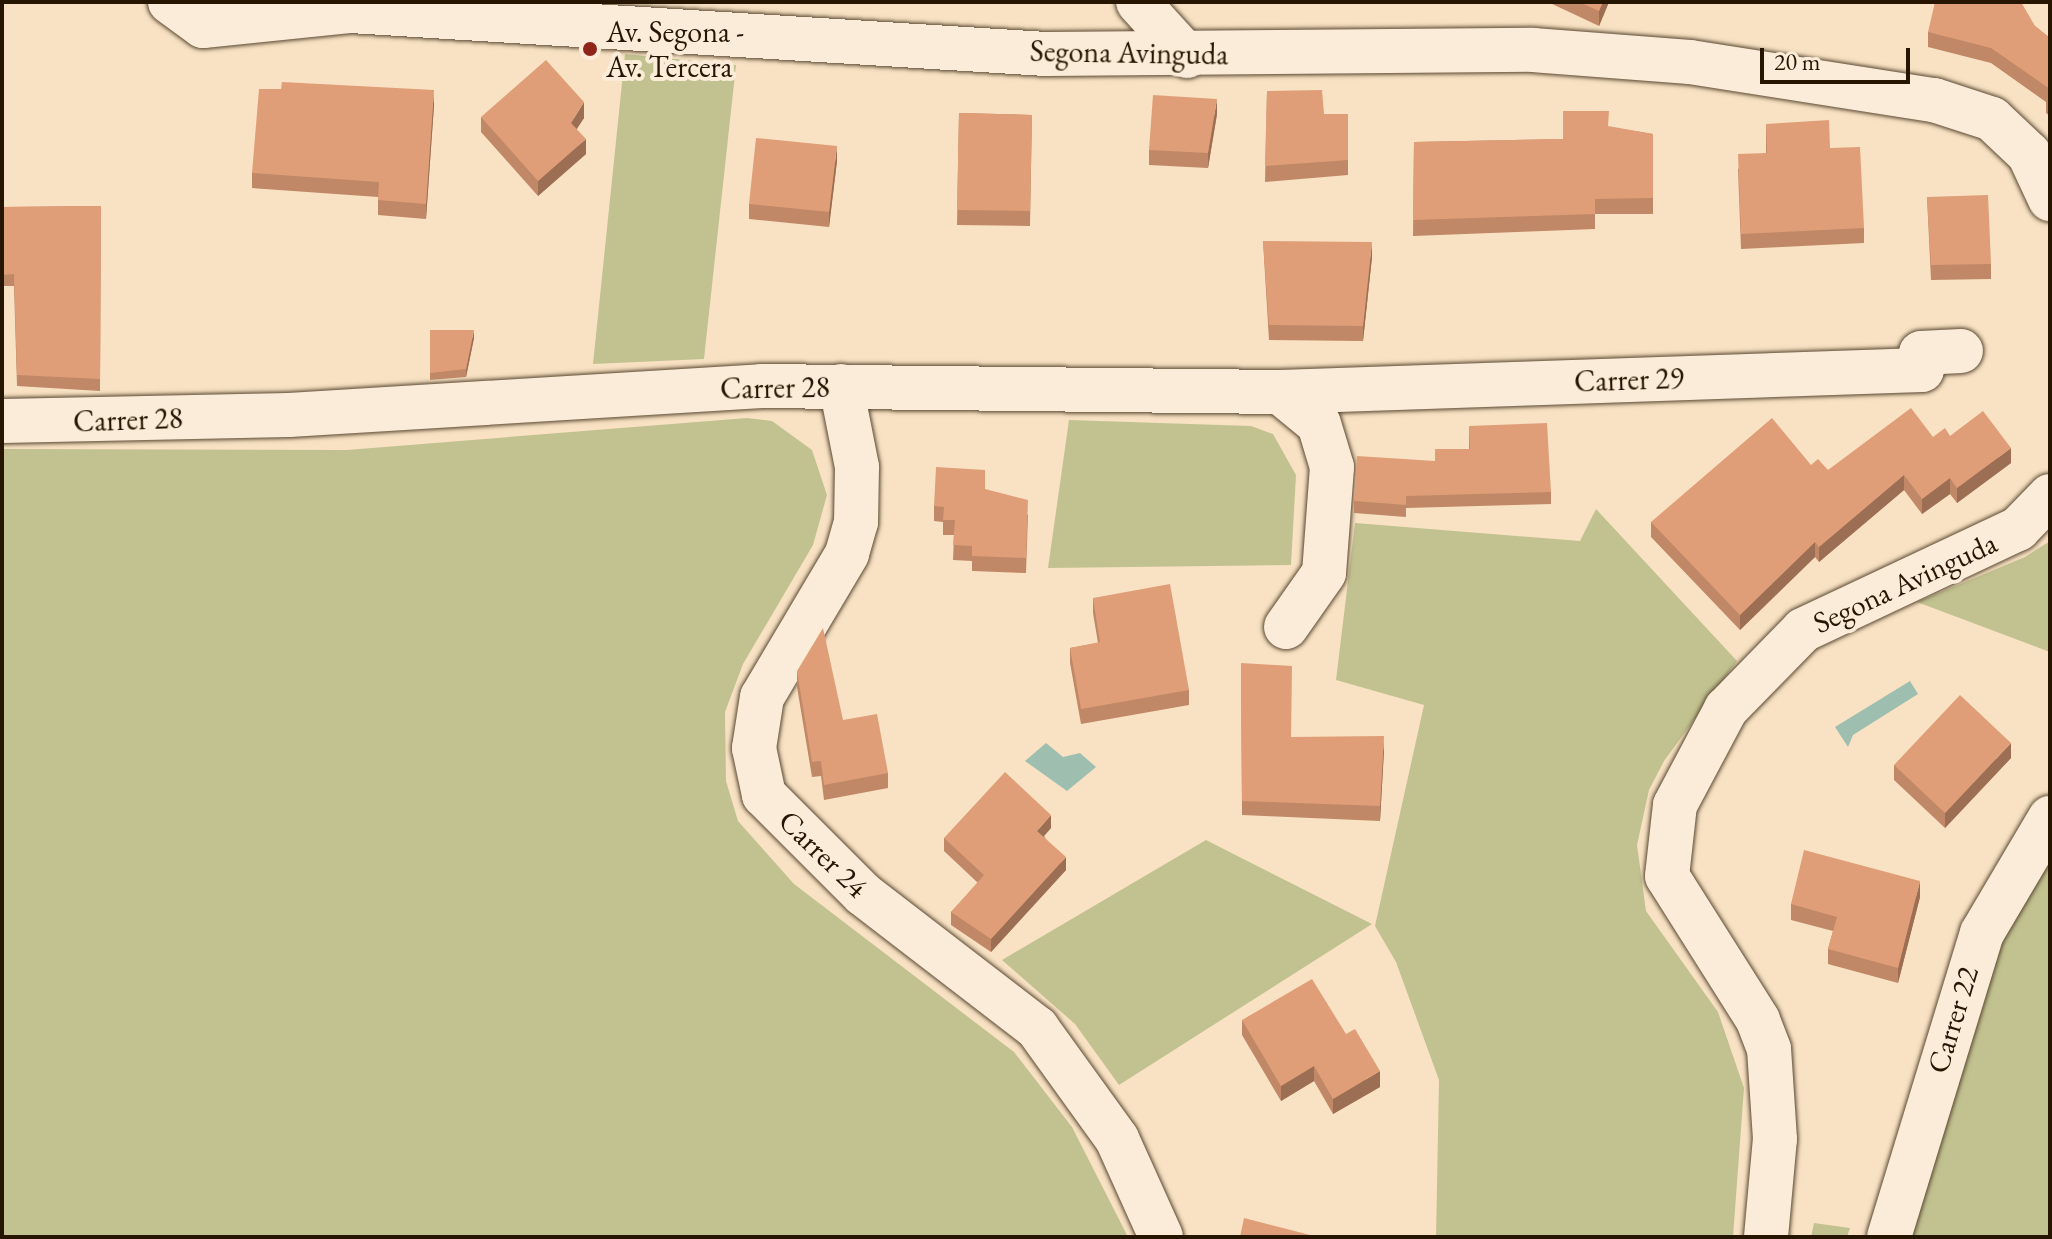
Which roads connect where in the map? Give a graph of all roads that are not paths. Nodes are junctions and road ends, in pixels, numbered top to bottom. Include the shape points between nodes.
1 (170, 2) edge
2 (1138, 2) edge
3 (748, 16) edge
4 (1187, 56) junction
5 (2050, 199) edge
6 (1961, 351) dead end
7 (841, 386) junction
8 (1280, 392) junction
9 (2, 421) edge
10 (2050, 496) edge
11 (1286, 627) dead end
12 (2050, 818) edge
13 (1161, 1237) edge
14 (1766, 1237) edge
15 (1889, 1237) edge

1 - 3 street, Segona Avinguda via 203,26 351,11
2 - 4 street
3 - 4 street, Segona Avinguda via 914,48
4 - 5 street, Segona Avinguda via 1533,50 1690,62 1882,90 1992,119 2029,154
6 - 8 street, Carrer 29 via 1921,353 1922,370
7 - 8 street, Carrer 28
7 - 9 street, Carrer 28
7 - 13 street, Carrer 24 via 857,467 856,522 847,554 762,697 754,748 764,795 863,894 1037,1028 1117,1139
8 - 11 street via 1319,424 1332,467 1324,573
10 - 14 street, Segona Avinguda via 2018,529 1803,630 1726,709 1675,805 1667,876 1758,1020 1769,1049 1775,1139
12 - 15 street, Carrer 22 via 1982,933

